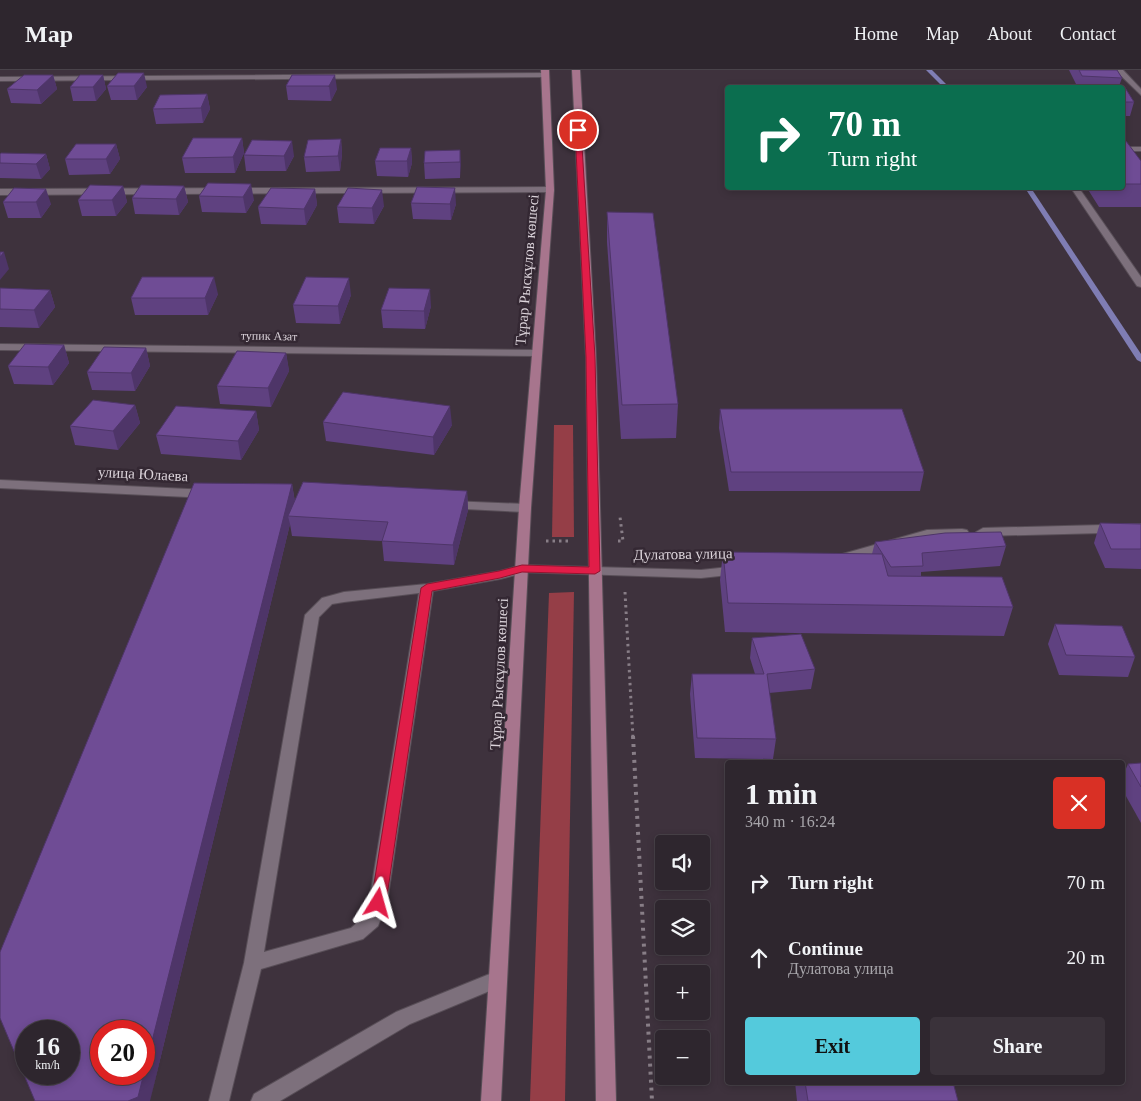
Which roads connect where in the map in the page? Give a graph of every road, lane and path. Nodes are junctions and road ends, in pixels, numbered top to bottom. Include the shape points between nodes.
1 (576, 70) edge
2 (1119, 70) edge
3 (545, 72) edge
4 (0, 79) edge
5 (1141, 93) edge
6 (1125, 149) edge
7 (1141, 149) edge
8 (550, 190) junction
9 (1076, 190) edge
10 (0, 192) edge
11 (1141, 284) edge
12 (0, 347) edge
13 (537, 353) junction
14 (0, 484) edge
15 (218, 494) edge
16 (436, 504) edge
17 (525, 508) junction
18 (1141, 528) edge
19 (523, 541) junction
20 (594, 541) junction
21 (623, 541) dead end
22 (834, 560) edge
23 (522, 569) junction
24 (748, 569) edge
25 (595, 571) junction
26 (427, 588) junction
27 (625, 591) dead end
28 (253, 963) junction
29 (497, 979) junction
30 (219, 1101) edge
31 (261, 1101) edge
32 (491, 1101) edge
33 (606, 1101) edge
34 (652, 1101) edge

1 - 20 main road via 590,357
2 - 5 street
3 - 4 street
3 - 8 main road, Тұрар Рыскұлов көшесі
6 - 7 street
8 - 10 street
8 - 13 main road, Тұрар Рыскұлов көшесі
9 - 11 street
12 - 13 street, тупик Азат
13 - 17 main road, Тұрар Рыскұлов көшесі
14 - 15 street, улица Юлаева
16 - 17 street
17 - 19 main road, Тұрар Рыскұлов көшесі
18 - 22 street via 927,534
19 - 20 path
19 - 23 main road, Тұрар Рыскұлов көшесі
20 - 21 path
20 - 25 main road
23 - 25 street, Дулатова улица
23 - 26 street
23 - 29 main road, Тұрар Рыскұлов көшесі
24 - 25 street, Дулатова улица via 701,574
25 - 33 main road
26 - 28 street via 378,903 372,921 357,934
26 - 28 street via 344,597 327,601 312,615
27 - 34 path
28 - 30 street
29 - 31 street via 403,1018
29 - 32 main road, Тұрар Рыскұлов көшесі

